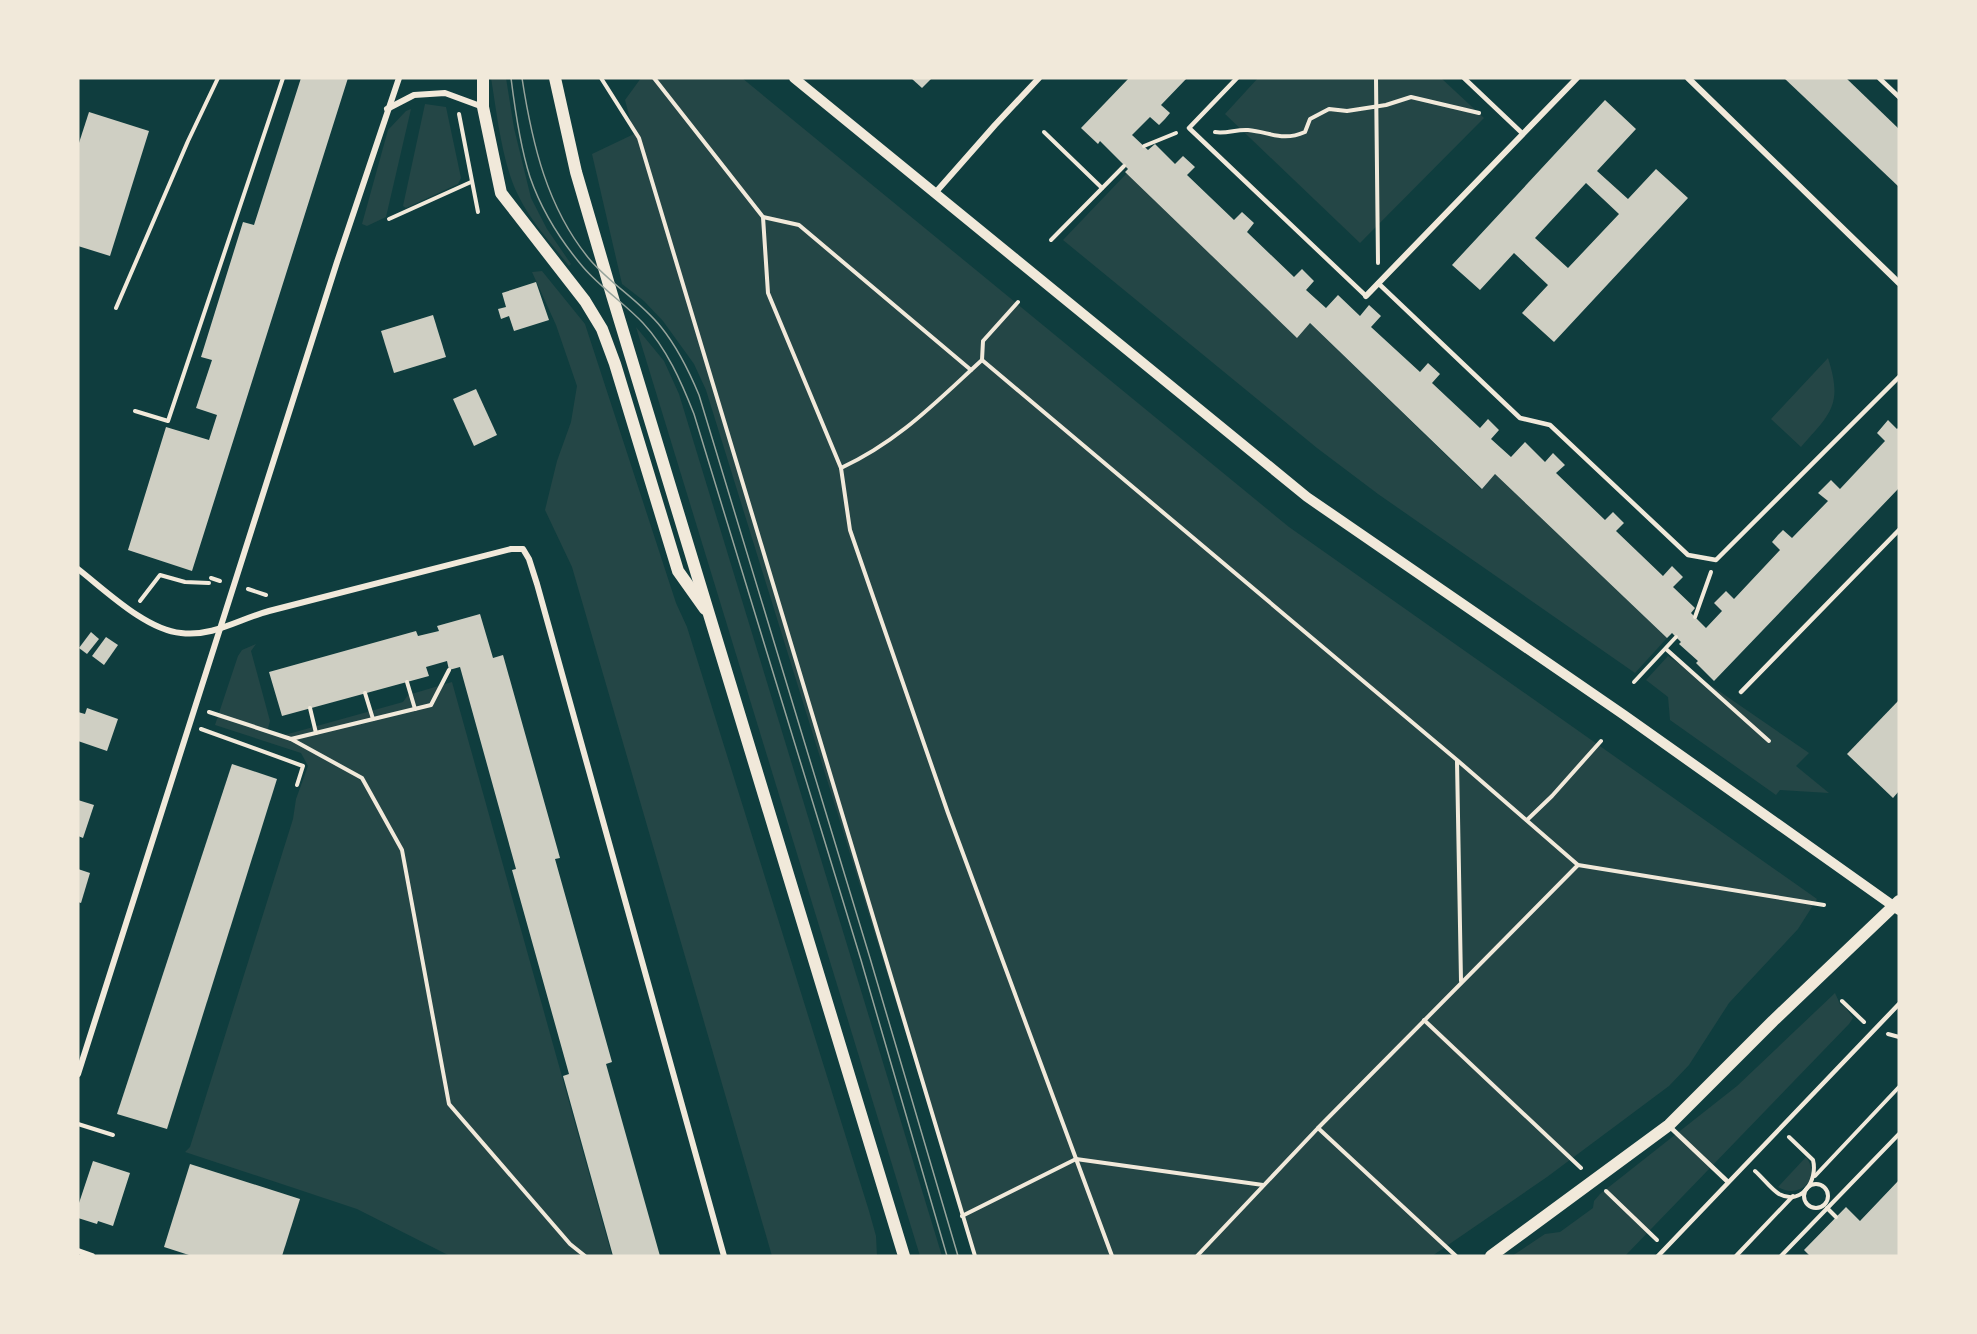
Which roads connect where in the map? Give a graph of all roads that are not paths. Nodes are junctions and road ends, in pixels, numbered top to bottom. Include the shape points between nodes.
1 (399, 78) edge
2 (483, 78) edge
3 (555, 78) edge
4 (794, 78) edge
5 (1039, 78) edge
6 (1237, 78) edge
7 (1464, 78) edge
8 (1577, 78) edge
9 (1688, 78) edge
10 (1879, 78) edge
11 (1899, 97) edge
12 (483, 107) junction
13 (387, 110) junction
14 (1523, 134) junction
15 (936, 192) junction
16 (1378, 283) junction
17 (1899, 283) edge
18 (1366, 296) joint
19 (1899, 377) edge
20 (1899, 530) edge
21 (78, 569) edge
22 (711, 617) junction
23 (221, 629) junction
24 (1741, 692) dead end
25 (1897, 906) edge
26 (1899, 1004) edge
27 (78, 1074) edge
28 (1668, 1125) junction
29 (1728, 1182) junction
30 (78, 1251) edge
31 (92, 1256) edge
32 (724, 1256) edge
33 (904, 1256) edge
34 (1491, 1256) edge
35 (1658, 1256) edge

1 - 13 street
2 - 12 main road
3 - 22 main road via 576,172
4 - 15 street
5 - 15 street
6 - 18 lane via 1189,128
7 - 14 lane
8 - 14 street
9 - 17 street
10 - 11 lane
12 - 13 street via 446,93 414,94
12 - 22 main road via 501,193 585,300 602,329 678,571
13 - 23 street
14 - 16 street
15 - 25 street via 1307,497
16 - 18 street
16 - 19 lane via 1520,418 1550,425 1688,555 1716,560
20 - 24 lane
21 - 23 street via 150,622 179,633
22 - 33 main road
23 - 27 street
23 - 32 street via 273,610 523,549 537,584
25 - 28 main road
26 - 29 lane
28 - 29 lane
28 - 34 main road
29 - 35 lane
30 - 31 street

